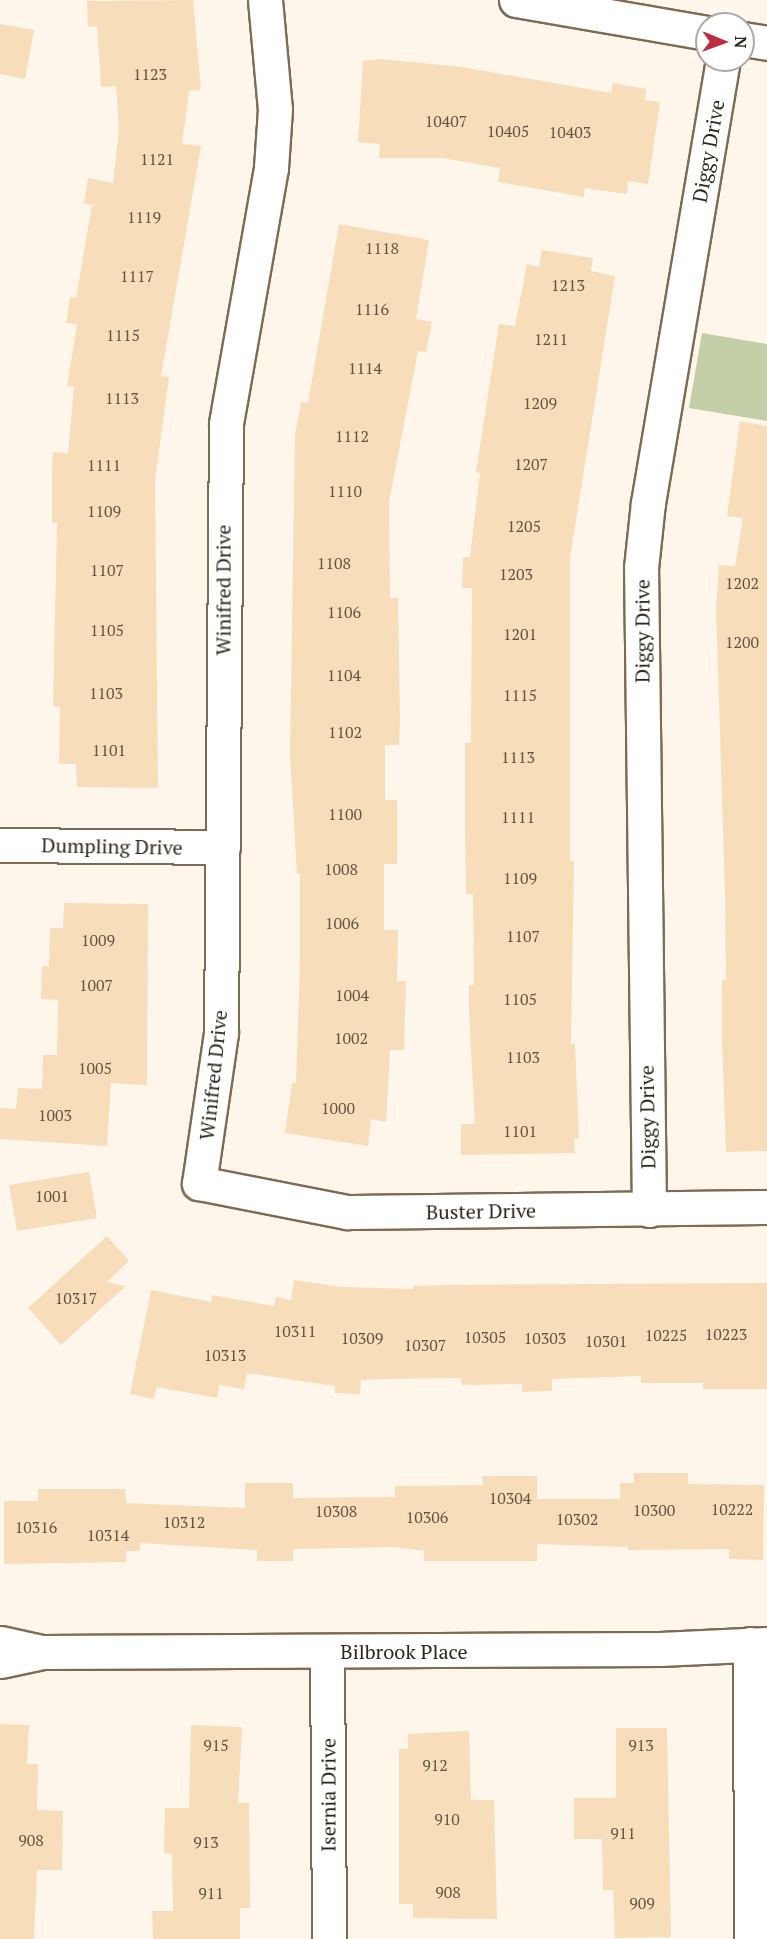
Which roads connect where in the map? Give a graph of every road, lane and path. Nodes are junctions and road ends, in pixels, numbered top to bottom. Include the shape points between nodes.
1 (266, 0) edge
2 (516, 0) edge
3 (695, 31) edge
4 (721, 72) edge
5 (0, 844) edge
6 (223, 847) junction
7 (199, 1183) joint
8 (767, 1207) edge
9 (649, 1210) junction
10 (0, 1643) edge
11 (758, 1644) edge
12 (327, 1651) junction
13 (42, 1652) junction
14 (0, 1661) edge
15 (757, 1920) edge
16 (329, 1939) edge

1 - 6 street, Winifred Drive via 275,109 271,168 226,424 223,471
2 - 3 street
4 - 9 street, Diggy Drive via 648,503 641,568
5 - 6 street, Dumpling Drive
6 - 7 street, Winifred Drive via 221,1033
7 - 9 street, Buster Drive via 347,1212
8 - 9 street, Buster Drive
10 - 13 street, Bilbrook Place
11 - 12 street, Bilbrook Place via 660,1649
11 - 15 street
12 - 13 street, Bilbrook Place
12 - 16 street, Isernia Drive
13 - 14 street, Bilbrook Place

